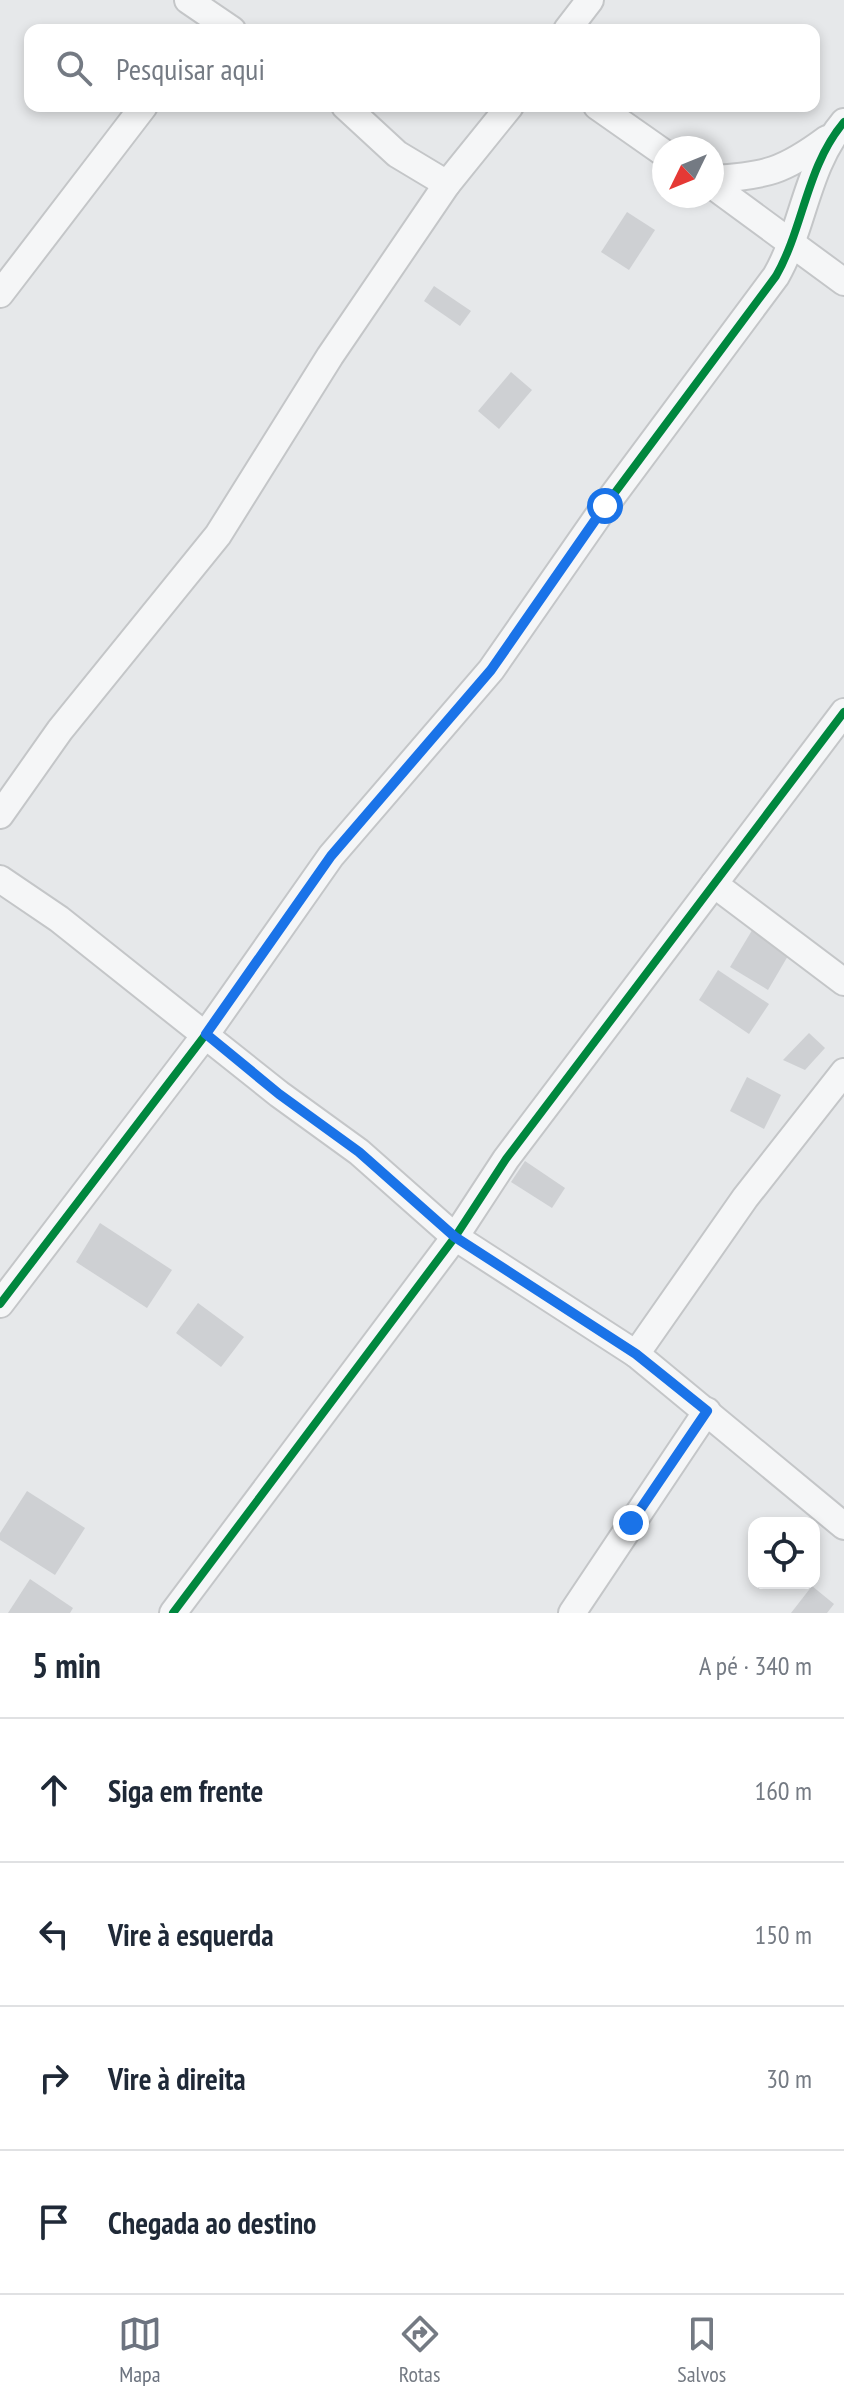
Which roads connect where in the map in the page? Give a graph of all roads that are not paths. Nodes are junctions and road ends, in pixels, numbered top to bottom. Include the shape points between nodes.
1 (188, 0) edge
2 (590, 0) edge
3 (213, 24) edge
4 (572, 24) edge
5 (139, 112) edge
6 (352, 112) edge
7 (505, 112) edge
8 (606, 112) edge
9 (839, 128) edge
10 (652, 145) edge
11 (724, 178) edge
12 (447, 184) junction
13 (724, 194) edge
14 (793, 246) junction
15 (844, 282) edge
16 (0, 294) edge
17 (844, 712) edge
18 (0, 815) edge
19 (0, 879) edge
20 (714, 884) junction
21 (844, 982) edge
22 (206, 1034) junction
23 (844, 1072) edge
24 (455, 1237) junction
25 (0, 1304) edge
26 (636, 1354) junction
27 (707, 1411) junction
28 (844, 1526) edge
29 (173, 1613) edge
30 (572, 1613) edge

1 - 3 street
2 - 4 street
5 - 16 street
6 - 12 street via 397,154
7 - 12 street
8 - 10 street
9 - 11 street via 795,163 759,176
9 - 14 street via 812,176
12 - 18 street via 330,356 218,535 60,730
13 - 14 street
14 - 15 street
14 - 22 street via 491,670 338,846
17 - 20 street
19 - 22 street
20 - 21 street
20 - 24 street via 506,1159
22 - 24 street via 359,1152
22 - 25 street
23 - 26 street via 745,1198
24 - 26 street
24 - 29 street
26 - 27 street
27 - 28 street
27 - 30 street

